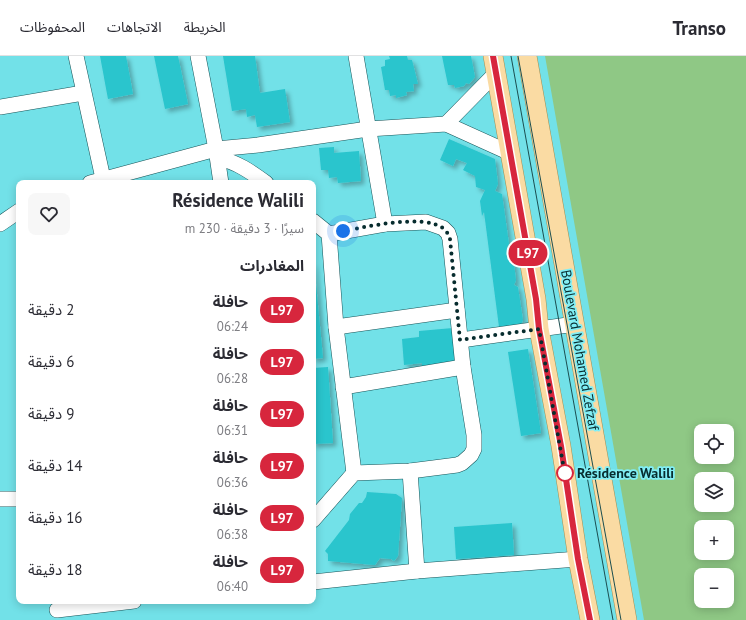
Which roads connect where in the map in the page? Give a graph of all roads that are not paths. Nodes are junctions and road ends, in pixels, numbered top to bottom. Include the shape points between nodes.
1 (76, 56) edge
2 (198, 56) edge
3 (356, 56) edge
4 (527, 56) edge
5 (495, 64) edge
6 (83, 93) junction
7 (0, 107) edge
8 (446, 124) junction
9 (368, 129) junction
10 (510, 153) junction
11 (217, 154) junction
12 (99, 180) edge
13 (107, 180) edge
14 (221, 180) edge
15 (262, 180) edge
16 (16, 214) edge
17 (1, 223) edge
18 (316, 223) edge
19 (385, 224) junction
20 (329, 234) junction
21 (457, 310) junction
22 (575, 324) junction
23 (336, 327) junction
24 (539, 329) junction
25 (460, 340) junction
26 (463, 367) junction
27 (343, 387) junction
28 (410, 471) junction
29 (354, 472) junction
30 (0, 499) edge
31 (16, 499) edge
32 (316, 516) edge
33 (578, 559) junction
34 (417, 571) junction
35 (316, 582) edge
36 (109, 604) edge
37 (58, 610) edge
38 (590, 620) edge
39 (627, 620) edge

1 - 6 street
2 - 11 street
3 - 9 street
4 - 22 main road, Boulevard Mohamed Zefzaf
5 - 8 street
5 - 10 main road
6 - 7 street
6 - 12 street
8 - 9 street
8 - 10 street
9 - 11 street via 258,145
9 - 19 street
10 - 24 main road
11 - 13 street
11 - 14 street
11 - 15 street
16 - 17 street
18 - 20 street
19 - 20 street
19 - 21 street via 426,222 443,228 448,233
20 - 23 street
21 - 23 street
21 - 25 street
22 - 24 street
22 - 39 main road, Boulevard Mohamed Zefzaf
23 - 27 street
24 - 25 street
24 - 33 main road via 561,446
25 - 26 street
26 - 27 street
26 - 28 street via 474,435 474,449 471,455 457,465
27 - 29 street
28 - 29 street
28 - 34 street
29 - 32 street
30 - 31 street
33 - 34 street
33 - 38 main road
34 - 35 street
36 - 37 street

